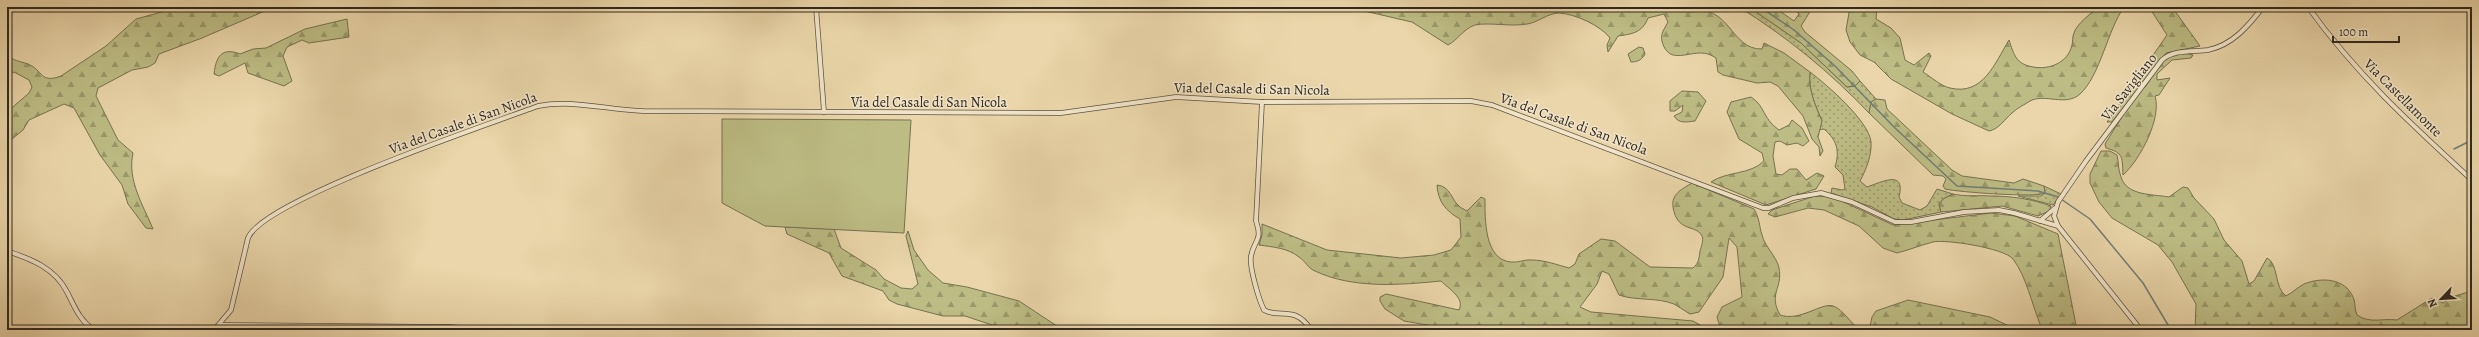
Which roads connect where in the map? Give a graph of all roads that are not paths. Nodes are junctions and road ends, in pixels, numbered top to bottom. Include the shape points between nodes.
1 (816, 7) edge
2 (2263, 7) edge
3 (2308, 7) edge
4 (1262, 102) junction
5 (824, 112) junction
6 (2472, 180) edge
7 (2055, 208) junction
8 (2040, 220) junction
9 (2058, 226) junction
10 (7, 251) edge
11 (220, 325) junction
12 (94, 330) edge
13 (214, 330) edge
14 (486, 330) edge
15 (1311, 330) edge
16 (2141, 330) edge

1 - 5 street
2 - 7 street, Via Savigliano via 2242,32 2222,45 2208,50 2174,53 2164,58 2086,161
3 - 6 street, Via Castellamonte via 2337,46 2382,96
4 - 5 street, Via del Casale di San Nicola via 1176,97 1061,113
4 - 8 street, Via del Casale di San Nicola via 1471,101 1492,105 1763,208 1793,198 1821,193 1852,202 1895,222 1911,222 1964,212 1999,210
4 - 15 street via 1256,221 1260,235 1250,257 1252,268 1264,310 1269,313 1293,314
5 - 11 street, Via del Casale di San Nicola via 628,111 564,102 538,106 343,180 263,220 249,235 232,307
7 - 8 street
7 - 9 street via 2054,216
8 - 9 street, Via del Casale di San Nicola
9 - 16 street
10 - 12 street via 38,262 54,274 64,286 80,317
11 - 13 street, Via del Casale di San Nicola
11 - 14 street via 449,327

